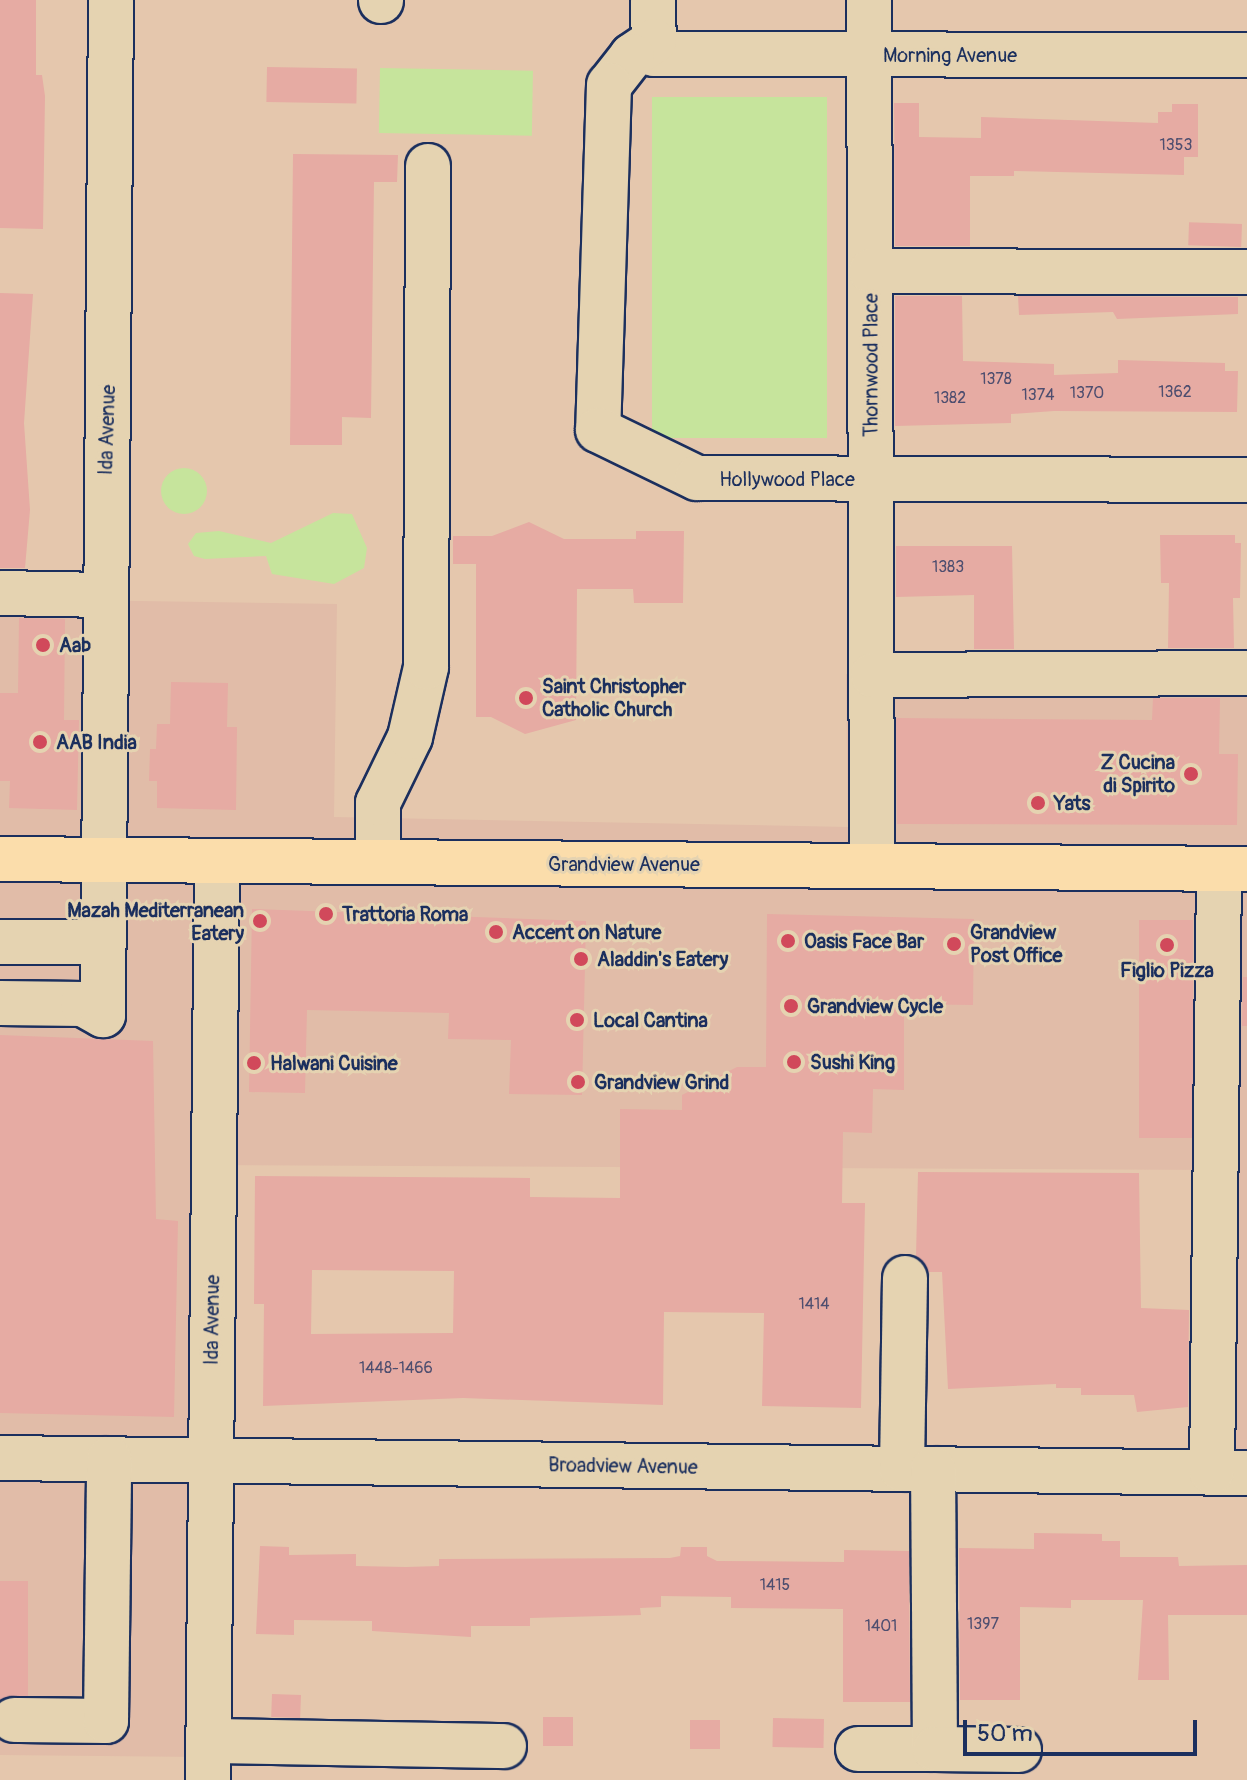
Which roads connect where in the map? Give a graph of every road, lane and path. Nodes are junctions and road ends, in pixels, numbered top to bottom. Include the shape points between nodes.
1 (111, 0) edge
2 (869, 0) edge
3 (654, 32) edge
4 (869, 55) junction
5 (1247, 55) edge
6 (428, 166) dead end
7 (871, 271) junction
8 (1247, 272) edge
9 (872, 479) junction
10 (1247, 480) edge
11 (0, 593) edge
12 (105, 595) junction
13 (1247, 673) edge
14 (873, 675) junction
15 (0, 859) edge
16 (103, 860) junction
17 (217, 861) junction
18 (378, 862) junction
19 (872, 866) junction
20 (1233, 869) edge
21 (0, 942) edge
22 (103, 942) junction
23 (0, 1003) edge
24 (103, 1015) junction
25 (0, 1025) edge
26 (905, 1278) dead end
27 (0, 1458) edge
28 (109, 1459) junction
29 (211, 1460) junction
30 (917, 1469) junction
31 (1230, 1473) edge
32 (7, 1733) edge
33 (504, 1746) dead end
34 (858, 1749) dead end
35 (935, 1749) junction
36 (1019, 1750) dead end
37 (208, 1760) edge

1 - 12 street, Ida Avenue
2 - 4 street, Thornwood Place
3 - 4 street, Morning Avenue
3 - 9 street, Hollywood Place via 609,85 598,430 697,478
4 - 5 street, Morning Avenue
4 - 7 street, Thornwood Place
6 - 18 street via 426,667 415,723 378,803
7 - 8 street
7 - 9 street, Thornwood Place
9 - 10 street, Hollywood Place
9 - 14 street, Thornwood Place
11 - 12 street
12 - 16 street, Ida Avenue
13 - 14 street
14 - 19 street, Thornwood Place
15 - 16 main road, Grandview Avenue
16 - 17 main road, Grandview Avenue
16 - 22 street, Ida Avenue
17 - 18 main road, Grandview Avenue
17 - 29 street, Ida Avenue
18 - 19 main road, Grandview Avenue
19 - 20 main road, Grandview Avenue
20 - 31 street
21 - 22 street
22 - 24 street, Ida Avenue
23 - 24 street via 83,1004
24 - 25 street via 82,1026
26 - 30 street
27 - 28 street, Broadview Avenue
28 - 29 street, Broadview Avenue
28 - 32 street via 106,1721
29 - 30 street, Broadview Avenue
29 - 37 street, Ida Avenue
30 - 31 street, Broadview Avenue
30 - 35 street
33 - 37 street
34 - 35 street
35 - 36 street

